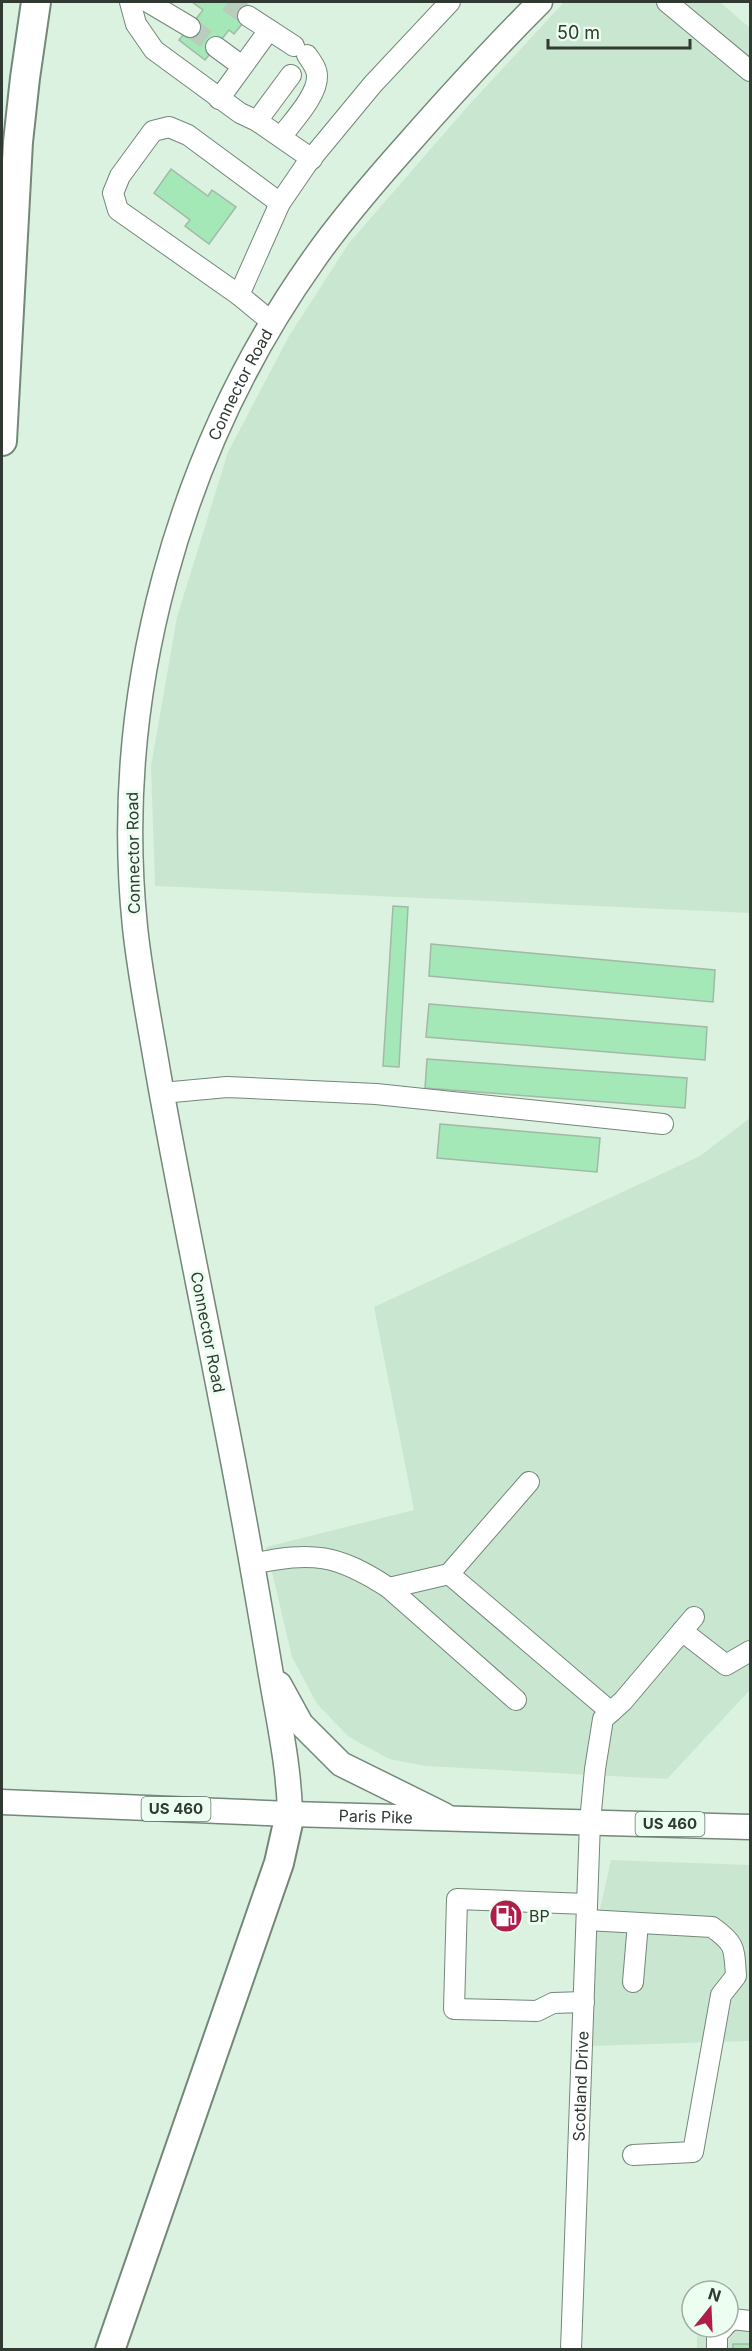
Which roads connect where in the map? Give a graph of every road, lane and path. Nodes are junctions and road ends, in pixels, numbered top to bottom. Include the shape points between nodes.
1 (36, 2) edge
2 (130, 2) edge
3 (148, 2) edge
4 (450, 2) edge
5 (540, 2) edge
6 (668, 2) edge
7 (248, 16) tunnel mouth
8 (190, 27) tunnel mouth
9 (269, 30) junction
10 (216, 47) tunnel mouth
11 (242, 66) junction
12 (750, 71) edge
13 (291, 75) dead end
14 (219, 99) junction
15 (257, 121) junction
16 (281, 137) junction
17 (312, 159) junction
18 (280, 203) junction
19 (239, 295) junction
20 (273, 323) junction
21 (2, 441) edge
22 (162, 1093) junction
23 (663, 1125) dead end
24 (529, 1482) dead end
25 (252, 1564) junction
26 (449, 1574) junction
27 (389, 1588) junction
28 (750, 1651) edge
29 (270, 1668) junction
30 (516, 1701) dead end
31 (611, 1712) junction
32 (2, 1802) edge
33 (291, 1814) junction
34 (452, 1818) junction
35 (590, 1822) junction
36 (750, 1827) edge
37 (587, 1912) junction
38 (639, 1923) junction
39 (633, 1982) dead end
40 (584, 2002) junction
41 (633, 2155) dead end
42 (110, 2349) edge
43 (571, 2349) edge

1 - 21 highway via 18,142
2 - 14 street via 136,24 154,50
3 - 8 street
4 - 17 street via 373,84
5 - 20 main road, Connector Road via 473,71 350,211 314,258
6 - 12 street
7 - 9 street
9 - 11 street
9 - 16 street via 300,51 315,66 317,75 312,95
10 - 11 street
11 - 14 street
13 - 15 street
14 - 15 street
15 - 16 street
16 - 17 street
17 - 18 street
18 - 19 street
18 - 19 street via 188,135 170,127 153,131 120,176 113,193 118,210
19 - 20 street
20 - 22 main road, Connector Road via 220,424 186,509 157,610 139,699 130,834 134,915
22 - 23 street via 227,1087 376,1094
22 - 25 main road, Connector Road
24 - 26 street
25 - 27 street via 286,1557 339,1560
25 - 29 main road, Connector Road
26 - 27 street
26 - 31 street
27 - 30 street
28 - 31 street, Scotland Drive via 726,1665 688,1624
29 - 33 main road, Connector Road via 287,1757
29 - 34 main road via 301,1724 341,1764
31 - 35 street, Scotland Drive via 603,1719
32 - 33 main road, Paris Pike / US 460
33 - 34 main road, Paris Pike / US 460
33 - 42 highway via 279,1863
34 - 35 main road, Paris Pike / US 460
35 - 36 main road, Paris Pike / US 460
35 - 37 street, Scotland Drive
37 - 38 street
37 - 40 street, Scotland Drive
37 - 40 street via 457,1899 454,2009 537,2011 553,2003
38 - 39 street
38 - 41 street via 712,1927 734,1948 736,1976 721,1995 693,2152
40 - 43 street, Scotland Drive

